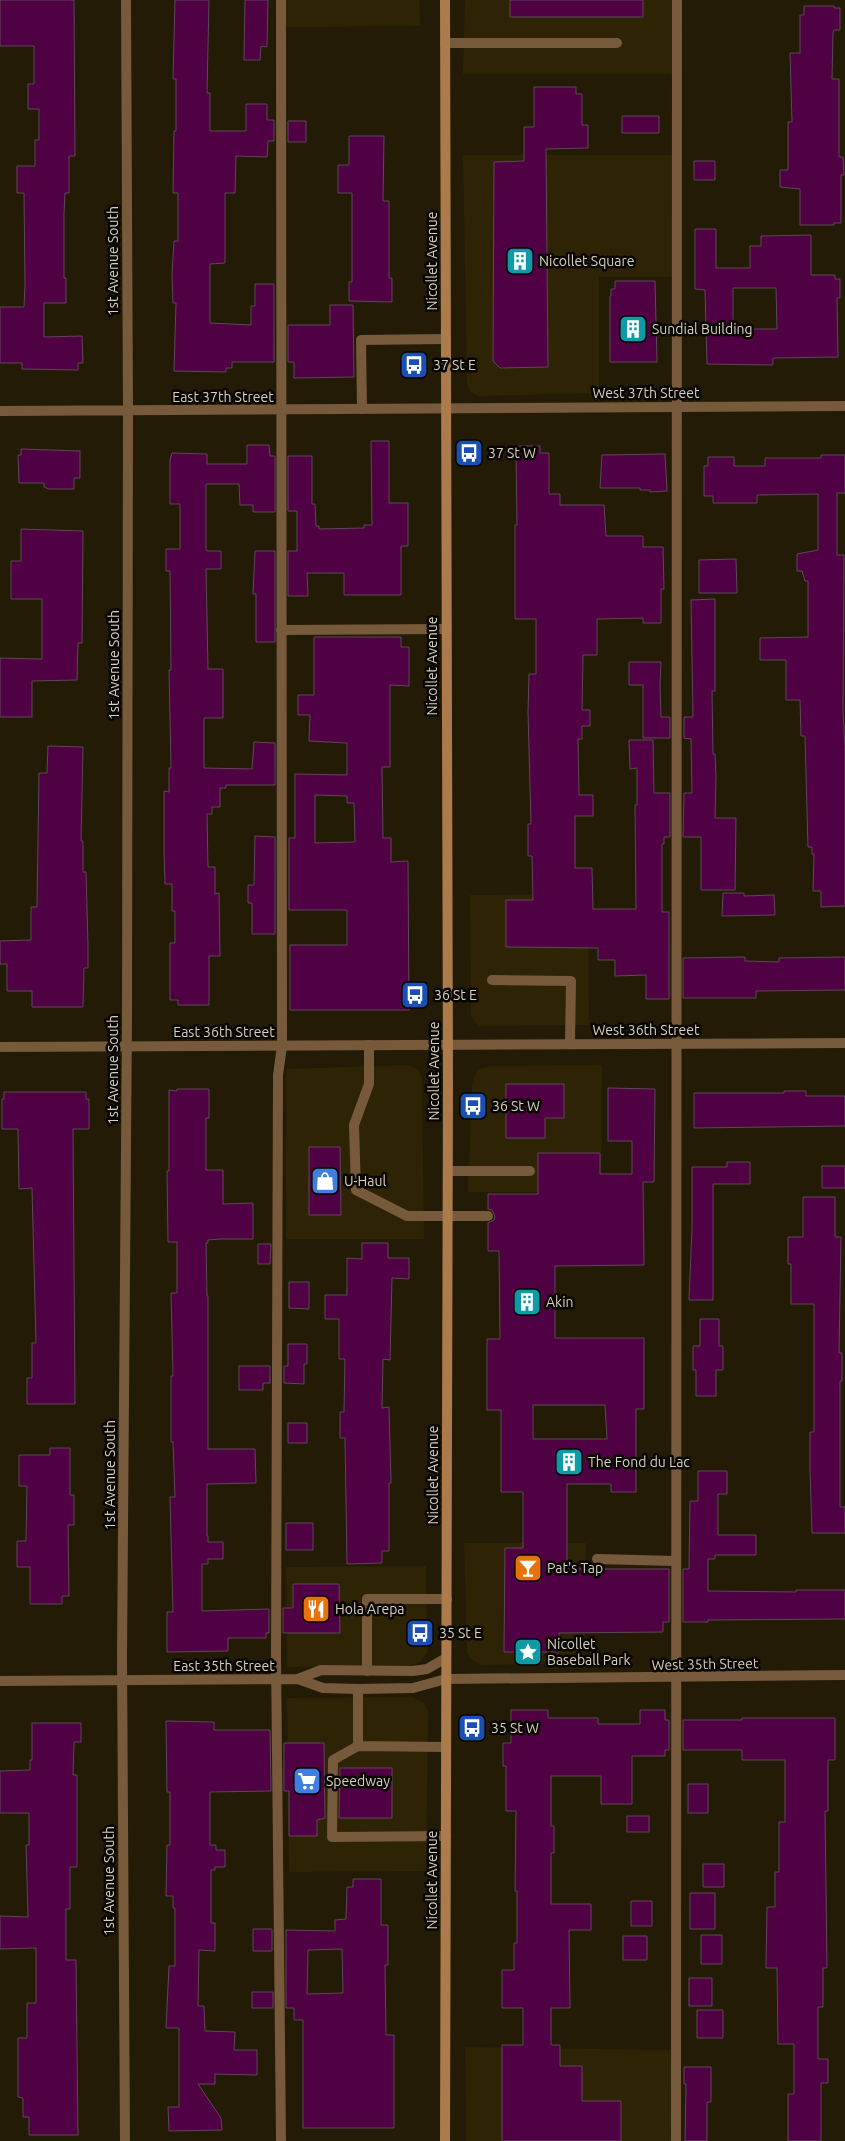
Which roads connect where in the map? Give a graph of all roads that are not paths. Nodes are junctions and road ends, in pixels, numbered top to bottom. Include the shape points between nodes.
1 (126, 0) edge
2 (281, 0) edge
3 (445, 0) edge
4 (677, 0) edge
5 (617, 43) dead end
6 (445, 44) junction
7 (446, 339) junction
8 (845, 406) edge
9 (676, 407) junction
10 (362, 409) junction
11 (446, 409) junction
12 (281, 410) junction
13 (128, 411) junction
14 (0, 412) edge
15 (446, 629) junction
16 (281, 630) junction
17 (492, 980) dead end
18 (678, 1043) junction
19 (845, 1043) edge
20 (448, 1044) junction
21 (570, 1044) junction
22 (369, 1045) junction
23 (126, 1046) junction
24 (282, 1046) junction
25 (0, 1047) edge
26 (448, 1171) junction
27 (530, 1171) dead end
28 (448, 1216) junction
29 (488, 1216) dead end
30 (597, 1559) dead end
31 (675, 1561) junction
32 (446, 1599) junction
33 (446, 1658) junction
34 (367, 1671) junction
35 (845, 1675) edge
36 (676, 1678) junction
37 (276, 1679) junction
38 (298, 1679) junction
39 (446, 1679) junction
40 (122, 1680) junction
41 (0, 1681) edge
42 (358, 1689) junction
43 (358, 1746) junction
44 (446, 1747) junction
45 (446, 1836) junction
46 (125, 2141) edge
47 (281, 2141) edge
48 (445, 2141) edge
49 (676, 2141) edge

1 - 13 street, 1st Avenue South
2 - 12 street
3 - 6 main road, Nicollet Avenue
4 - 9 street
5 - 6 street
6 - 7 main road, Nicollet Avenue
7 - 10 street via 361,340
7 - 11 main road, Nicollet Avenue
8 - 9 street, West 37th Street
9 - 11 street, West 37th Street
9 - 18 street
10 - 11 street, East 37th Street
10 - 12 street, East 37th Street
11 - 15 main road, Nicollet Avenue
12 - 13 street, East 37th Street
12 - 16 street
13 - 14 street, East 37th Street
13 - 23 street, 1st Avenue South
15 - 16 street
15 - 20 main road, Nicollet Avenue
16 - 24 street
17 - 21 street via 571,981
18 - 19 street, West 36th Street
18 - 21 street, West 36th Street
18 - 31 street
20 - 21 street, West 36th Street
20 - 22 street, East 36th Street
20 - 26 main road, Nicollet Avenue
22 - 24 street, East 36th Street
22 - 28 street via 369,1084 354,1125 356,1190 407,1216
23 - 24 street, East 36th Street
23 - 25 street, East 36th Street
23 - 40 street, 1st Avenue South
24 - 37 street via 278,1075
26 - 27 street
26 - 28 main road, Nicollet Avenue
28 - 29 street
28 - 32 main road, Nicollet Avenue
30 - 31 street
31 - 36 street
32 - 33 main road, Nicollet Avenue
32 - 34 street via 367,1599
33 - 34 street via 420,1670
33 - 39 main road, Nicollet Avenue
34 - 38 street via 321,1670
35 - 36 street, West 35th Street
36 - 39 street, West 35th Street
36 - 49 street
37 - 38 street, East 35th Street
37 - 40 street, East 35th Street
37 - 47 street
38 - 42 street, East 35th Street via 323,1688
39 - 42 street, East 35th Street via 413,1688
39 - 44 main road, Nicollet Avenue
40 - 41 street, East 35th Street
40 - 46 street, 1st Avenue South
42 - 43 street
43 - 44 street
43 - 45 street via 333,1760 332,1837
44 - 45 main road, Nicollet Avenue
45 - 48 main road, Nicollet Avenue

